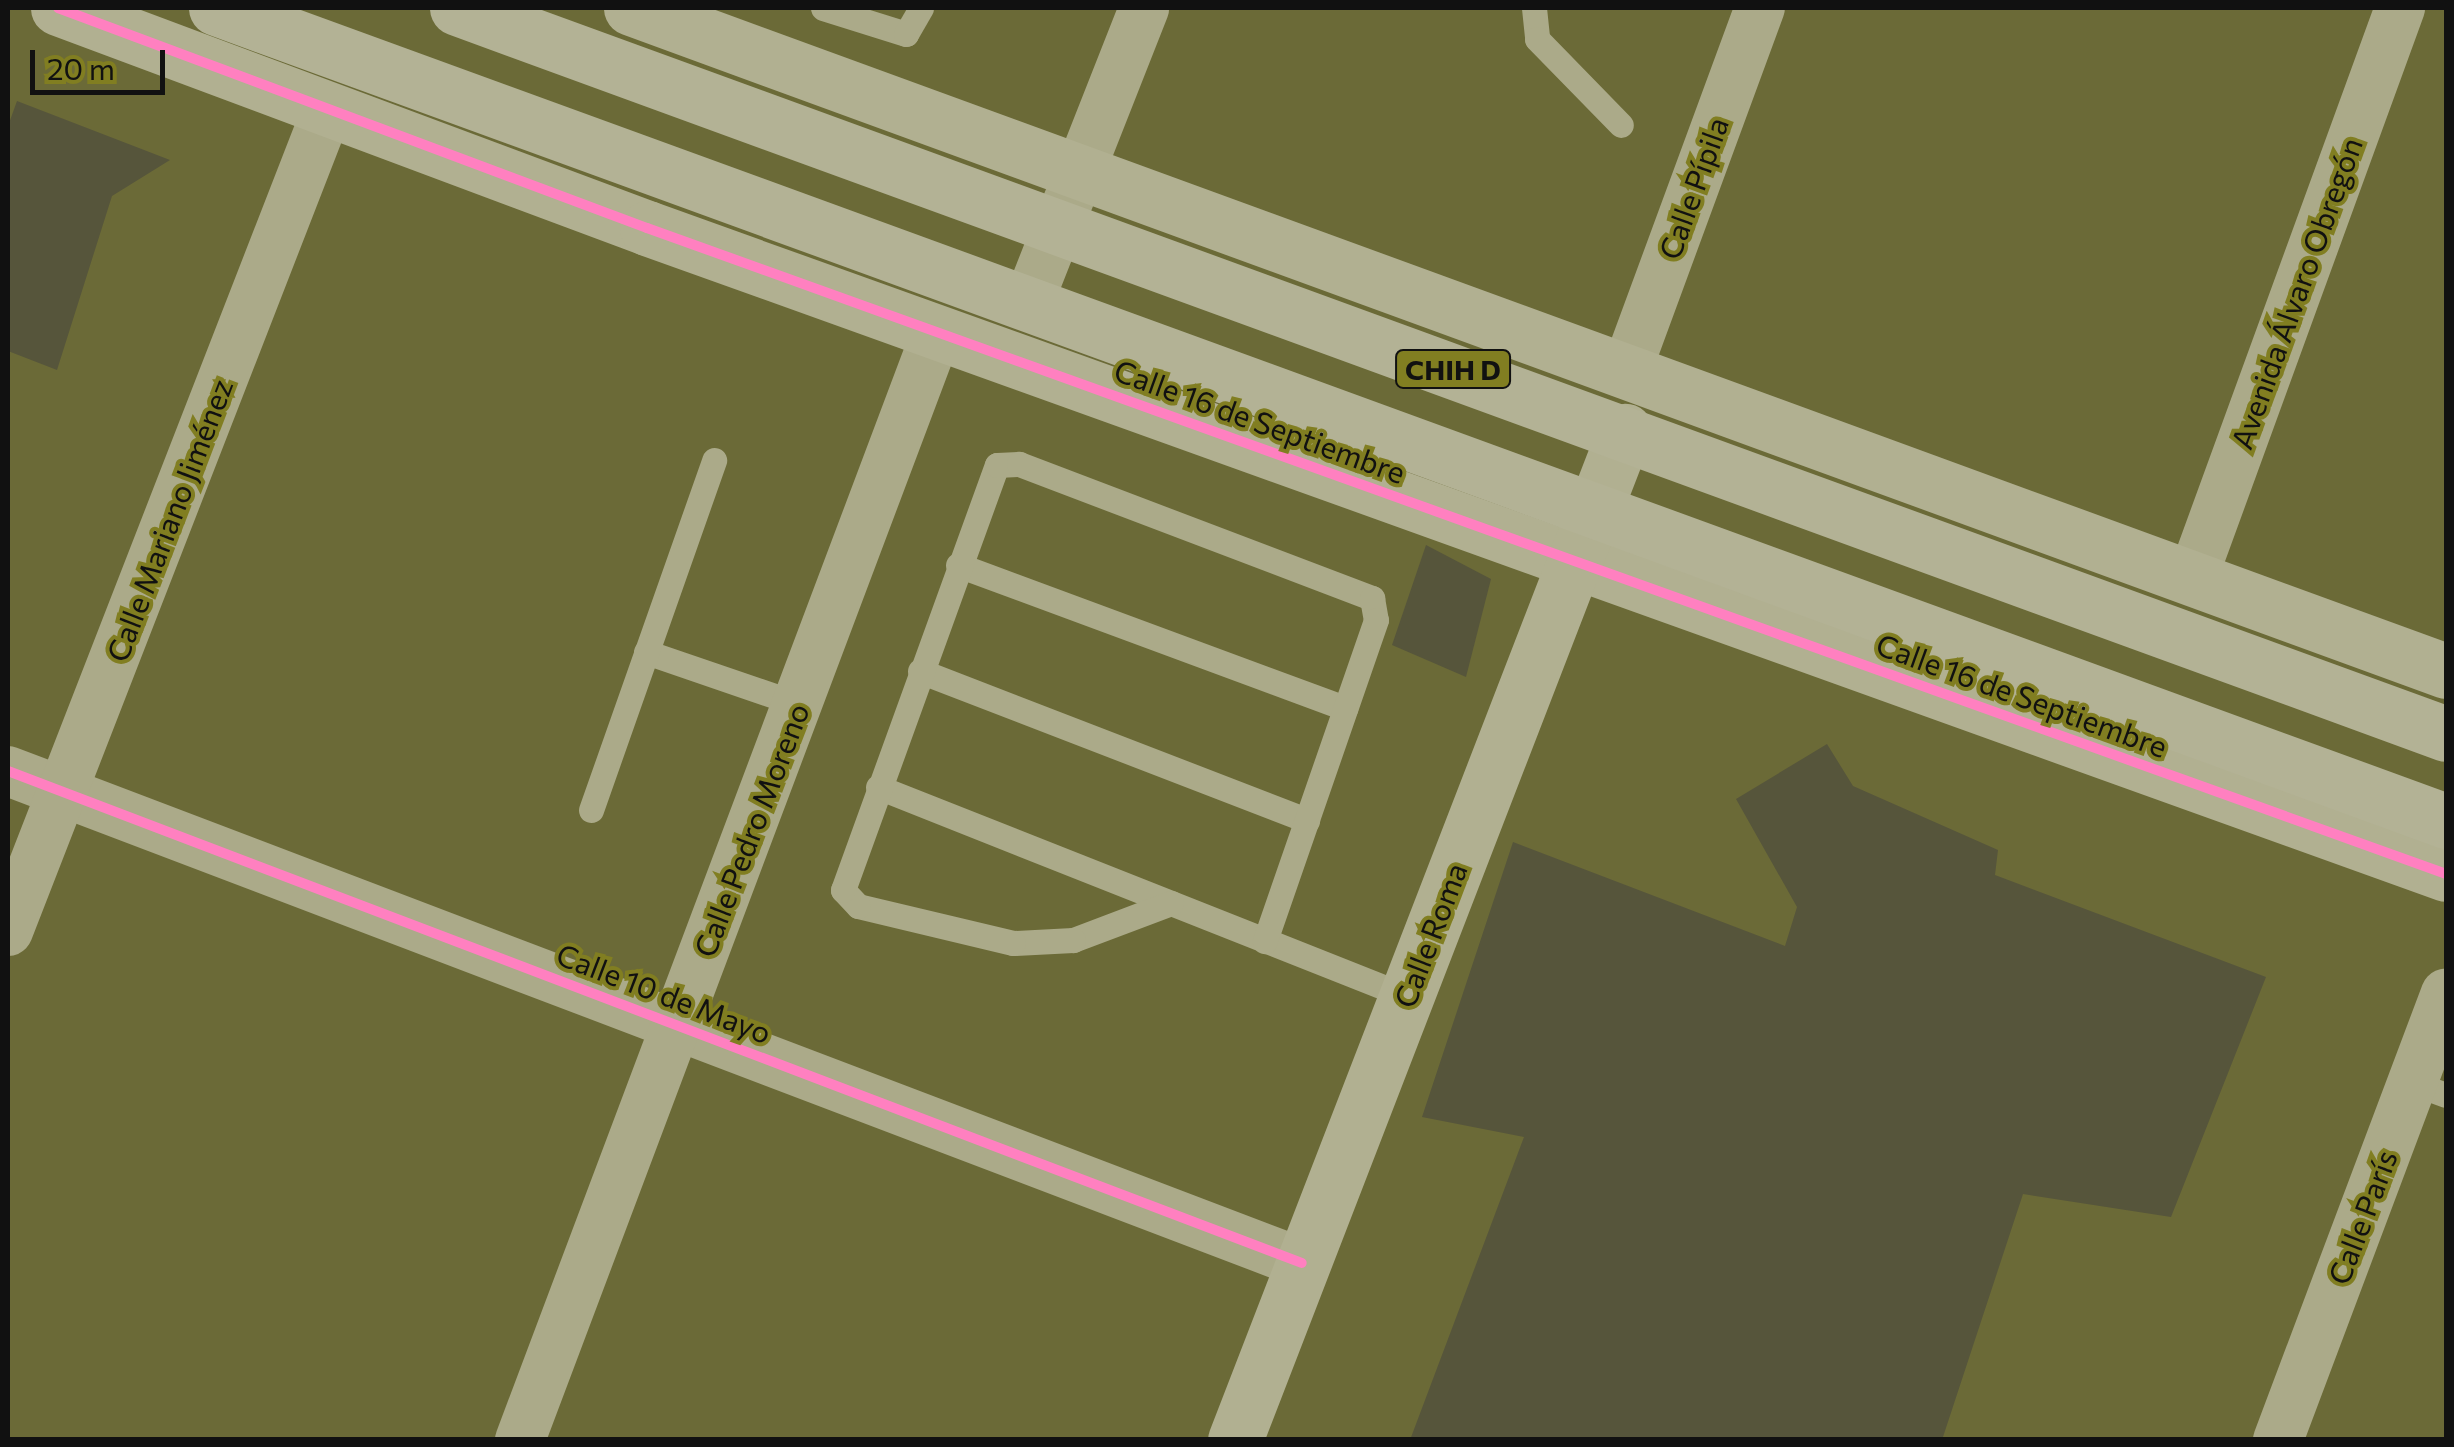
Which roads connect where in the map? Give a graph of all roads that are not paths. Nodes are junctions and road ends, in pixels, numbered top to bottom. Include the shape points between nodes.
1 (58, 8) edge
2 (216, 8) edge
3 (457, 8) edge
4 (823, 8) edge
5 (921, 8) edge
6 (1144, 8) edge
7 (1534, 8) edge
8 (1760, 8) edge
9 (2400, 8) edge
10 (663, 13) edge
11 (328, 108) junction
12 (1620, 124) dead end
13 (1082, 170) junction
14 (1059, 226) junction
15 (1028, 304) junction
16 (937, 332) junction
17 (1626, 369) junction
18 (1625, 431) junction
19 (714, 460) dead end
20 (1596, 507) junction
21 (1576, 561) junction
22 (958, 564) junction
23 (2192, 579) junction
24 (646, 652) junction
25 (920, 671) junction
26 (2446, 672) edge
27 (798, 704) junction
28 (1346, 708) junction
29 (2446, 734) edge
30 (8, 770) edge
31 (878, 787) junction
32 (64, 792) junction
33 (591, 810) dead end
34 (1307, 820) junction
35 (2446, 822) edge
36 (2446, 874) edge
37 (1172, 903) junction
38 (8, 931) edge
39 (1265, 941) junction
40 (2446, 994) edge
41 (1406, 996) junction
42 (678, 1025) junction
43 (2430, 1089) edge
44 (1302, 1263) junction
45 (520, 1440) edge
46 (1234, 1440) edge
47 (2278, 1440) edge

1 - 11 street, Calle 16 de Septiembre
2 - 15 main road, Calle 16 de Septiembre / CHIH D
3 - 14 main road, CHIH D
4 - 5 lane via 906,34
6 - 13 street
7 - 12 lane via 1537,39
8 - 17 street, Calle Pípila
9 - 23 street, Avenida Álvaro Obregón
10 - 13 street
11 - 16 street, Calle 16 de Septiembre
11 - 32 street, Calle Mariano Jiménez
13 - 14 street
13 - 17 street
14 - 15 street
14 - 18 main road, CHIH D
15 - 20 main road, Calle 16 de Septiembre / CHIH D
16 - 21 street, Calle 16 de Septiembre
16 - 27 street, Calle Pedro Moreno
17 - 23 street
18 - 20 street, Calle Roma
18 - 29 main road, CHIH D
19 - 24 lane
20 - 21 street, Calle Roma
20 - 35 main road, Calle 16 de Septiembre / CHIH D
21 - 36 street, Calle 16 de Septiembre
21 - 41 street, Calle Roma
22 - 25 lane
22 - 28 lane
22 - 28 lane via 992,473 1007,463 1343,584 1372,598 1377,608
23 - 26 street
24 - 27 lane
24 - 33 lane
25 - 31 lane
25 - 34 lane
27 - 42 street, Calle Pedro Moreno
28 - 34 lane
30 - 32 street, Calle 10 de Mayo
31 - 37 lane
31 - 37 lane via 844,880 848,900 858,906 984,939 1046,944
32 - 38 street, Calle Mariano Jiménez
32 - 42 street, Calle 10 de Mayo
34 - 39 lane
37 - 39 lane
39 - 41 lane
40 - 43 street, Calle París
41 - 44 street, Calle Roma
42 - 44 street, Calle 10 de Mayo
42 - 45 street, Calle Pedro Moreno
43 - 47 street, Calle París
44 - 46 street, Calle Roma

